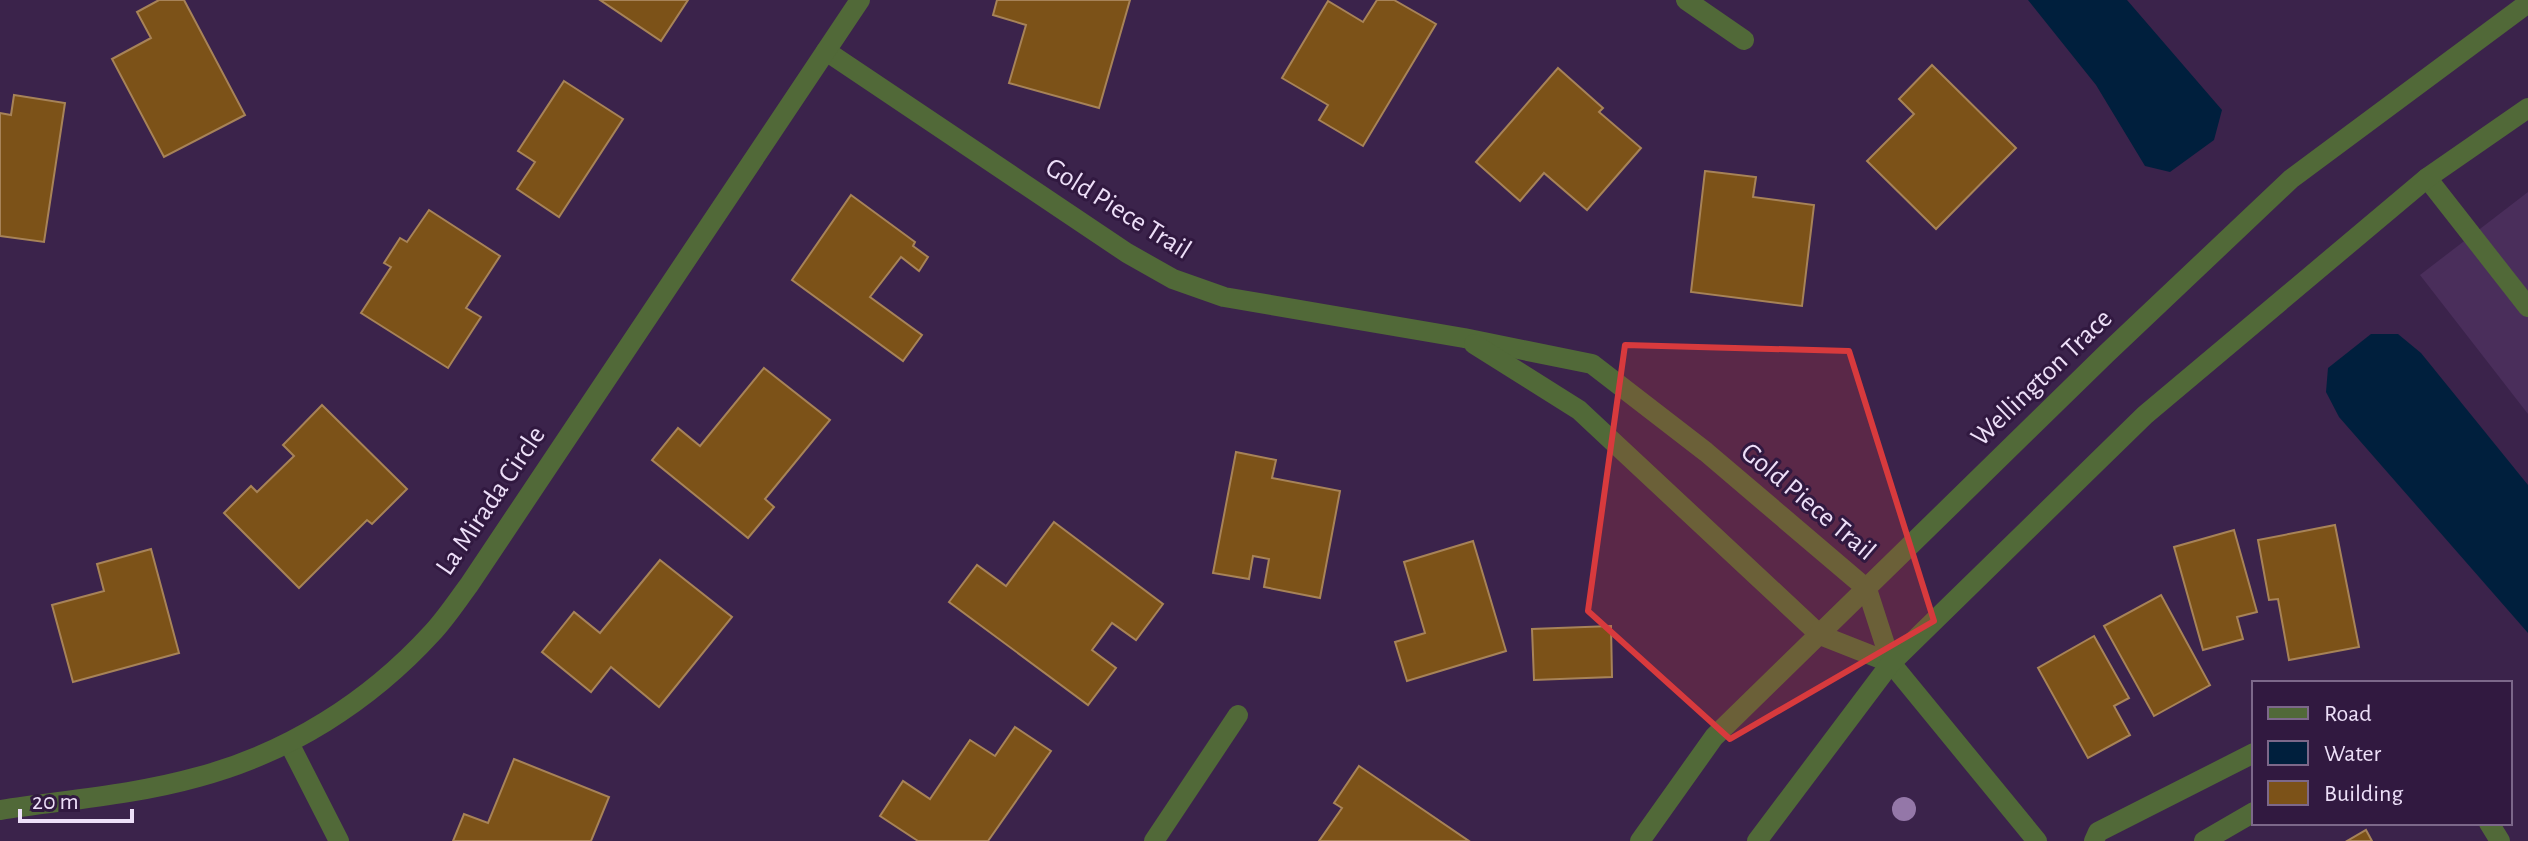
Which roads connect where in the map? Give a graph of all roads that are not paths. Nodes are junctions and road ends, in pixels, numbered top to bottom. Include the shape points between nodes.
1 (860, 0) edge
2 (1686, 0) edge
3 (2528, 3) edge
4 (1744, 40) dead end
5 (826, 51) junction
6 (2528, 108) edge
7 (2427, 178) junction
8 (2528, 307) edge
9 (1464, 338) junction
10 (1867, 589) junction
11 (1820, 635) junction
12 (1891, 663) junction
13 (1238, 715) dead end
14 (289, 743) junction
15 (2252, 754) edge
16 (0, 810) edge
17 (2252, 813) edge
18 (339, 841) edge
19 (1154, 841) edge
20 (1640, 841) edge
21 (1757, 841) edge
22 (2037, 841) edge
23 (2094, 841) edge
24 (2204, 841) edge

1 - 5 street, La Mirada Circle
2 - 4 street
3 - 10 street, Wellington Trace via 2291,179
5 - 9 street, Gold Piece Trail via 1173,279 1224,297
5 - 14 street, La Mirada Circle via 434,631 389,677
6 - 7 street
7 - 8 street
7 - 12 street via 2145,415
9 - 10 street, Gold Piece Trail via 1592,364 1706,452
9 - 11 street, Gold Piece Trail via 1579,410
10 - 11 street, Wellington Trace
10 - 12 street, Gold Piece Trail
11 - 12 street, Gold Piece Trail
11 - 20 street, Wellington Trace via 1714,737
12 - 21 street
12 - 22 street
13 - 19 street
14 - 16 street, La Mirada Circle via 199,777
14 - 18 street
15 - 23 street via 2098,832
17 - 24 street

